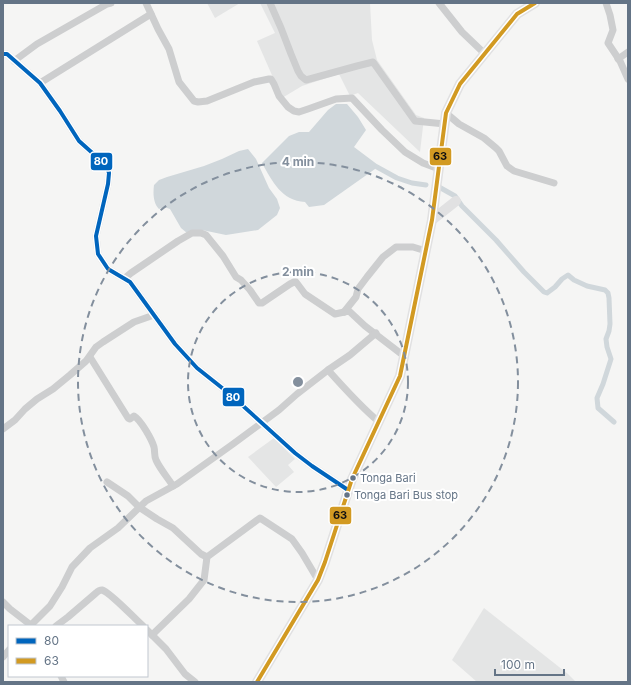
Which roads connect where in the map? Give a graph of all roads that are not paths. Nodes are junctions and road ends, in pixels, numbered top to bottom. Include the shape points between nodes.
1 (109, 3) edge
2 (146, 3) edge
3 (270, 3) edge
4 (439, 3) edge
5 (606, 3) edge
6 (532, 4) edge
7 (151, 14) junction
8 (628, 52) edge
9 (3, 54) edge
10 (485, 54) junction
11 (618, 59) junction
12 (14, 61) junction
13 (628, 79) edge
14 (40, 83) junction
15 (446, 113) junction
16 (445, 124) junction
17 (439, 170) junction
18 (554, 183) dead end
19 (456, 202) dead end
20 (432, 220) junction
21 (426, 251) junction
22 (125, 278) junction
23 (344, 312) junction
24 (154, 314) junction
25 (376, 333) junction
26 (404, 356) junction
27 (90, 357) junction
28 (328, 370) junction
29 (262, 422) junction
30 (379, 422) junction
31 (3, 429) edge
32 (107, 482) dead end
33 (173, 486) junction
34 (348, 490) junction
35 (140, 507) junction
36 (207, 557) junction
37 (318, 580) junction
38 (3, 602) edge
39 (30, 625) edge
40 (32, 625) edge
41 (57, 625) edge
42 (141, 625) edge
43 (149, 632) edge
44 (195, 682) edge
45 (257, 682) edge

1 - 12 street via 37,44
2 - 7 street
3 - 16 street via 290,54 301,76 306,80 373,62 415,121
4 - 10 street via 462,32
5 - 11 street via 613,30 608,43
6 - 10 highway via 517,14
7 - 14 street
7 - 17 street via 169,49 179,82 194,101 207,101 269,79 288,107 298,112 336,100 352,98 405,152
8 - 11 street
9 - 12 street via 7,54
10 - 15 highway via 460,84
11 - 13 street
12 - 14 street
14 - 22 street via 79,141 107,167 108,184 96,236 98,254 108,268
15 - 16 highway
15 - 18 street via 496,148 507,166 514,171
16 - 17 highway
17 - 20 highway
19 - 20 highway
20 - 21 highway
21 - 23 street via 413,247 396,247 383,257
21 - 26 highway
22 - 23 street via 178,241 192,233 201,233 206,234 235,276 259,303 296,282 305,294 335,314
22 - 24 street
23 - 25 street via 349,311
24 - 27 street via 122,329 96,347
24 - 29 street via 175,344 197,368
25 - 26 street
25 - 28 street
26 - 30 highway via 400,376
27 - 31 street
27 - 33 street via 128,418 136,417 142,426 151,440 156,459
28 - 29 street
28 - 30 street
29 - 33 street
29 - 34 street via 295,453
30 - 34 highway
32 - 35 street
33 - 35 street
34 - 37 highway
35 - 36 street via 173,528 200,554
35 - 40 street via 118,528 90,548 72,567 50,606
36 - 37 street via 260,518 292,539
36 - 43 street via 204,580 189,599
37 - 45 highway
38 - 39 street
41 - 42 street via 100,590 115,599
43 - 44 street

